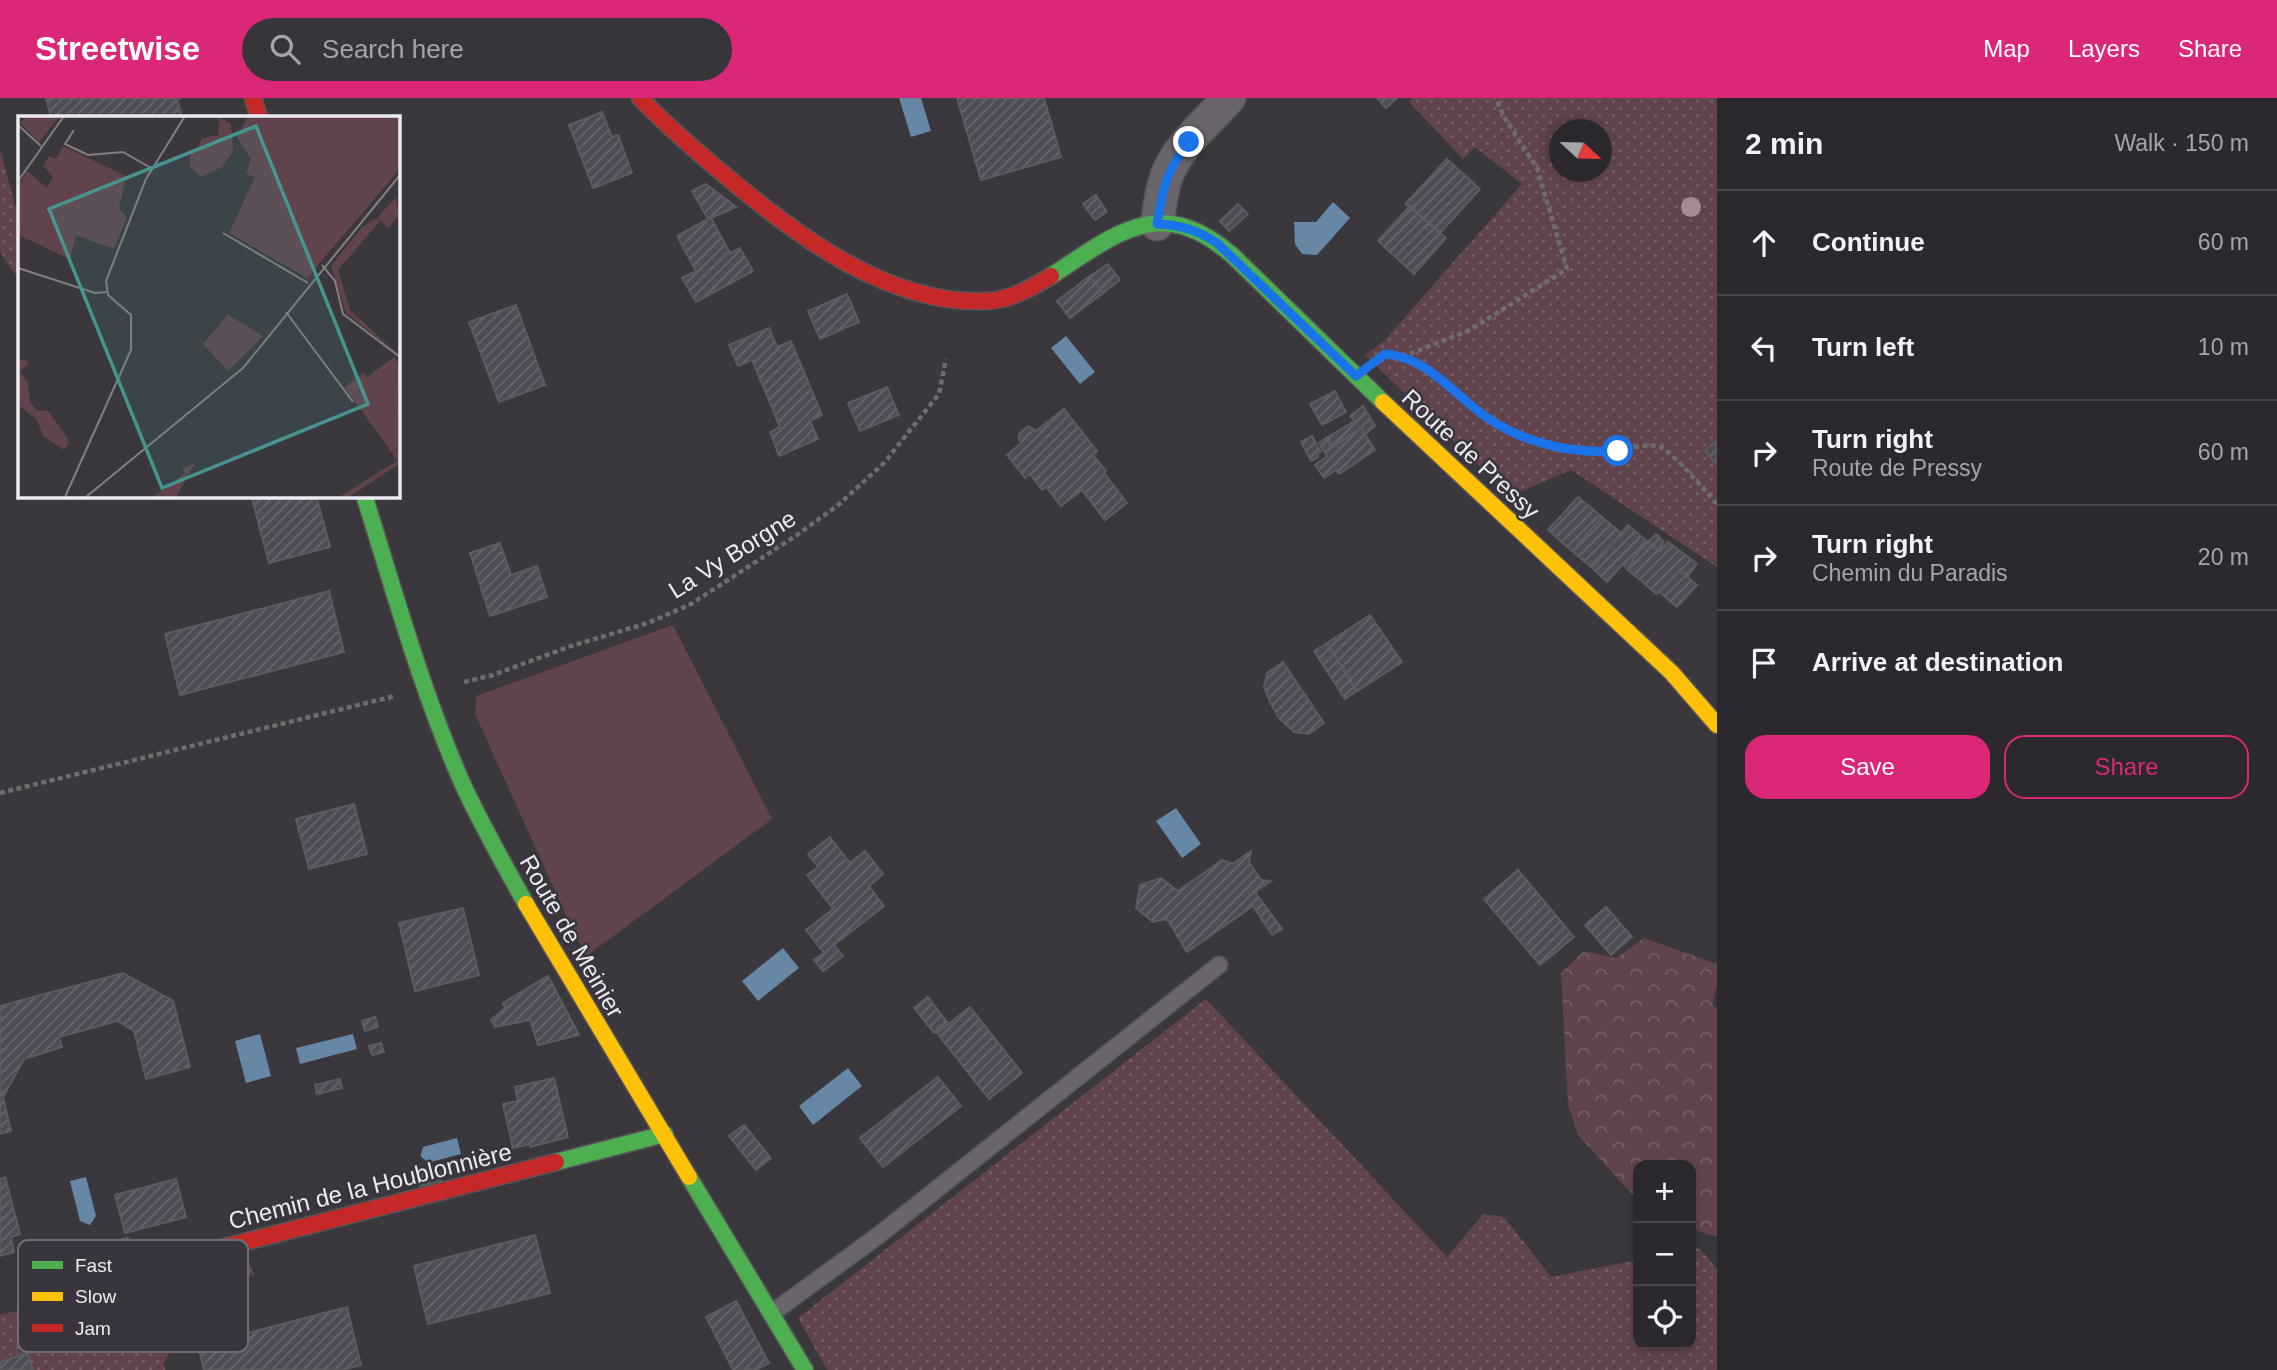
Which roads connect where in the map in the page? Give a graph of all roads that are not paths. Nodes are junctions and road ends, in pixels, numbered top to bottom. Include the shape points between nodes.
1 (253, 98) edge
2 (640, 98) edge
3 (1230, 98) edge
4 (259, 116) edge
5 (1157, 224) junction
6 (365, 497) edge
7 (1717, 725) edge
8 (1219, 965) dead end
9 (665, 1134) junction
10 (248, 1241) edge
11 (772, 1313) junction
12 (805, 1370) edge

1 - 4 street
2 - 5 street, Route de Pressy via 697,152 793,230 863,271 933,296 981,302 1015,296 1105,239
3 - 5 street via 1176,159 1167,175
5 - 7 street, Route de Pressy via 1199,231 1217,243 1672,673
6 - 9 street, Route de Meinier via 427,693 463,784 500,859
8 - 11 lane via 879,1235
9 - 10 street, Chemin de la Houblonnière
9 - 11 street, Route de Meinier
11 - 12 street, Route de Meinier

